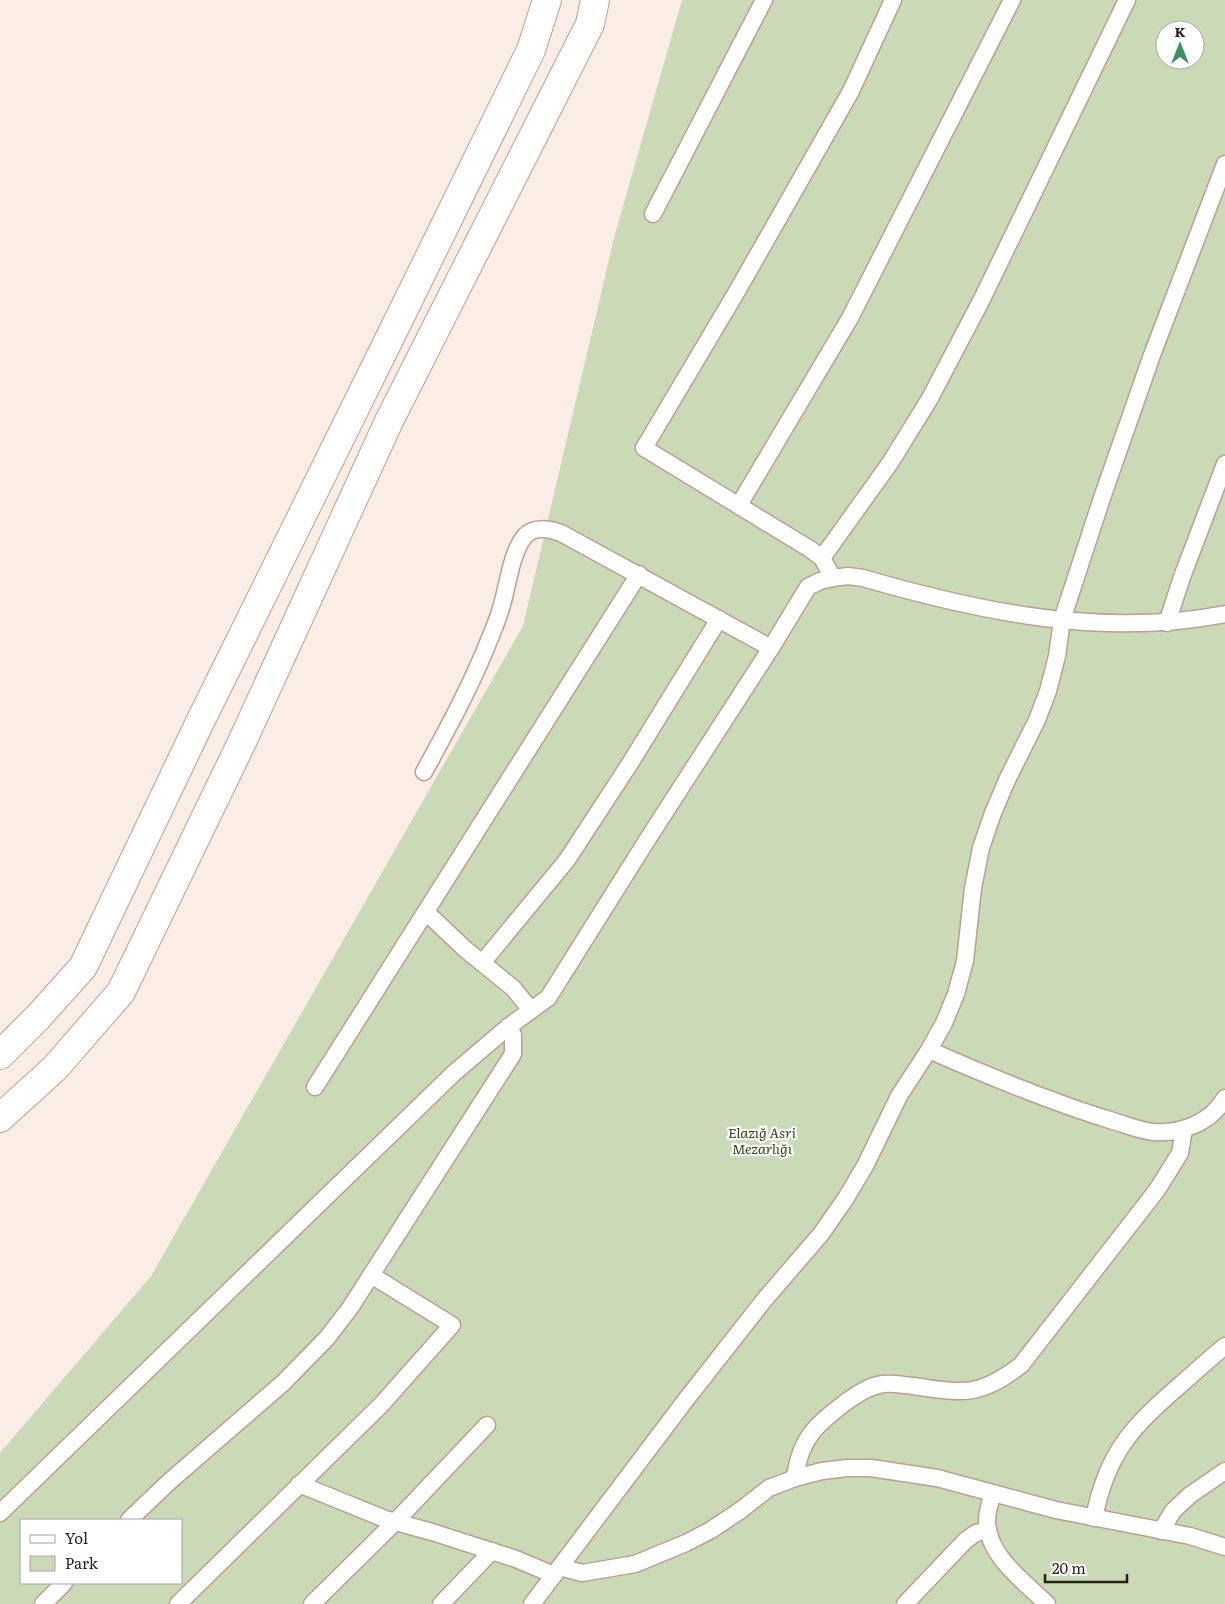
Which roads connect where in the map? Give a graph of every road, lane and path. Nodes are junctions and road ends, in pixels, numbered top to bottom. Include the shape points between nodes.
1 (548, 0) edge
2 (595, 0) edge
3 (764, 0) edge
4 (893, 0) edge
5 (1012, 0) edge
6 (1127, 0) edge
7 (1225, 164) edge
8 (653, 214) dead end
9 (1225, 464) edge
10 (739, 505) junction
11 (822, 558) junction
12 (639, 574) junction
13 (833, 578) junction
14 (1225, 614) edge
15 (719, 619) junction
16 (1062, 620) junction
17 (1167, 623) junction
18 (771, 648) junction
19 (424, 772) dead end
20 (426, 912) junction
21 (482, 962) junction
22 (531, 1010) junction
23 (508, 1027) junction
24 (929, 1050) junction
25 (0, 1055) edge
26 (315, 1087) dead end
27 (1225, 1098) edge
28 (0, 1118) edge
29 (1184, 1129) junction
30 (371, 1275) junction
31 (1225, 1346) edge
32 (487, 1425) dead end
33 (1225, 1470) edge
34 (795, 1478) junction
35 (300, 1484) junction
36 (992, 1493) junction
37 (0, 1513) edge
38 (1094, 1518) junction
39 (130, 1519) edge
40 (395, 1522) junction
41 (988, 1530) junction
42 (1161, 1531) junction
43 (1225, 1547) edge
44 (492, 1552) junction
45 (557, 1571) junction
46 (63, 1584) edge
47 (43, 1604) edge
48 (178, 1604) edge
49 (312, 1604) edge
50 (441, 1604) edge
51 (532, 1604) edge
52 (905, 1604) edge
53 (1047, 1604) edge

1 - 25 street via 531,50 204,713 83,967
2 - 28 street via 590,24 389,421 242,742 120,992 55,1068
3 - 8 lane
4 - 10 lane via 850,91 741,285 644,448
5 - 10 lane via 850,318
6 - 11 lane via 981,301 929,400 890,463
7 - 16 lane via 1149,364
9 - 17 lane
10 - 11 lane
11 - 13 lane
12 - 15 lane
12 - 19 lane via 553,530 535,531 526,536 516,553 502,604 480,661
12 - 20 lane
13 - 16 lane via 863,578 994,610
13 - 18 lane via 808,587
14 - 17 lane
15 - 18 lane
15 - 21 lane via 567,860
16 - 17 lane via 1107,624
16 - 24 lane via 1048,691 992,813 981,848 956,994
18 - 22 lane via 548,998
20 - 21 lane
20 - 26 lane
21 - 22 lane via 513,988
22 - 23 lane
23 - 30 lane via 514,1035 513,1054
23 - 37 lane via 454,1073
24 - 29 lane via 1084,1112 1152,1132
24 - 45 lane via 899,1096 865,1166 826,1227 759,1307
27 - 29 lane via 1208,1118
29 - 34 lane via 1180,1153 1157,1190 1021,1365 998,1381 964,1391 894,1384 863,1390 812,1431 800,1454
30 - 35 lane via 452,1325 381,1405
30 - 39 lane via 350,1308 306,1361
31 - 38 lane via 1134,1428 1104,1479
32 - 40 lane
33 - 42 lane via 1173,1511
34 - 36 lane via 822,1471 871,1468 937,1478
34 - 45 lane via 769,1488 711,1530 661,1555 635,1564 582,1573
35 - 40 lane
35 - 48 lane
36 - 38 lane
36 - 41 lane
38 - 42 lane
40 - 44 lane
40 - 49 lane
41 - 52 lane via 966,1540
41 - 53 lane via 998,1556
42 - 43 lane
44 - 45 lane
44 - 50 lane
45 - 51 lane
46 - 47 lane

